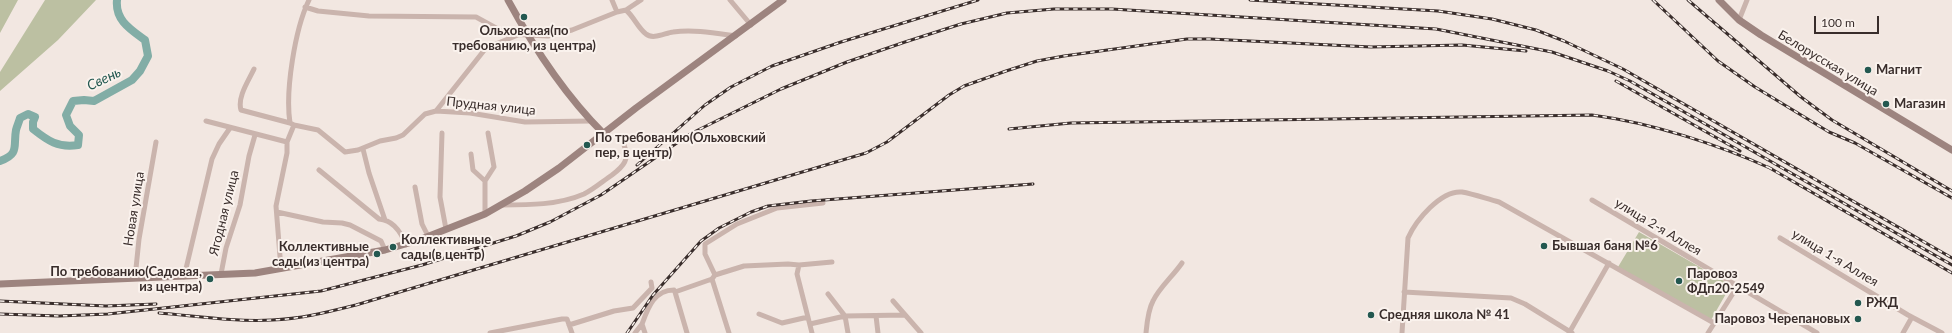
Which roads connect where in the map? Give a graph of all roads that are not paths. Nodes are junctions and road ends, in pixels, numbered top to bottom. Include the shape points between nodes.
1 (309, 0) edge
2 (508, 0) edge
3 (612, 0) edge
4 (641, 0) edge
5 (730, 0) edge
6 (783, 0) edge
7 (1719, 0) edge
8 (1747, 0) edge
9 (305, 8) junction
10 (626, 10) junction
11 (617, 12) junction
12 (1739, 20) junction
13 (751, 25) junction
14 (518, 35) junction
15 (527, 36) junction
16 (737, 36) junction
17 (254, 68) dead end
18 (436, 111) junction
19 (206, 121) dead end
20 (591, 121) junction
21 (292, 124) junction
22 (230, 128) junction
23 (488, 133) dead end
24 (603, 133) junction
25 (442, 134) dead end
26 (255, 135) junction
27 (156, 142) dead end
28 (287, 142) junction
29 (624, 145) dead end
30 (364, 149) junction
31 (1952, 150) edge
32 (471, 154) dead end
33 (319, 170) dead end
34 (486, 181) junction
35 (415, 187) dead end
36 (1592, 200) dead end
37 (823, 203) dead end
38 (501, 205) junction
39 (277, 212) junction
40 (485, 214) junction
41 (386, 220) junction
42 (446, 229) junction
43 (428, 236) junction
44 (1780, 238) dead end
45 (406, 245) junction
46 (385, 250) junction
47 (832, 262) dead end
48 (1182, 263) dead end
49 (1609, 263) junction
50 (800, 265) junction
51 (281, 269) junction
52 (221, 274) junction
53 (713, 277) junction
54 (135, 278) junction
55 (184, 278) junction
56 (651, 282) dead end
57 (0, 284) edge
58 (1737, 287) junction
59 (675, 292) junction
60 (1404, 292) junction
61 (828, 294) dead end
62 (893, 301) dead end
63 (759, 314) dead end
64 (905, 315) junction
65 (845, 316) junction
66 (876, 316) junction
67 (808, 317) junction
68 (1912, 317) junction
69 (642, 324) junction
70 (810, 324) junction
71 (1714, 324) junction
72 (568, 325) junction
73 (490, 333) edge
74 (572, 333) edge
75 (635, 333) edge
76 (645, 333) edge
77 (687, 333) edge
78 (729, 333) edge
79 (812, 333) edge
80 (848, 333) edge
81 (878, 333) edge
82 (921, 333) edge
83 (1146, 333) edge
84 (1402, 333) edge
85 (1570, 333) edge
86 (1708, 333) edge
87 (1817, 333) edge
88 (1903, 333) edge
89 (1942, 333) edge

1 - 9 street
2 - 15 street
3 - 11 street
4 - 10 street
5 - 13 street
6 - 13 street
7 - 12 street, Белорусская улица
8 - 12 street
9 - 14 street via 369,16 476,17 507,34
9 - 21 street via 291,72 288,111
10 - 11 street
10 - 16 street via 645,34 652,37 674,32
11 - 15 street via 558,34
12 - 31 street, Белорусская улица via 1835,82
13 - 16 street
14 - 15 street
14 - 18 street via 486,48
15 - 20 street via 562,87
16 - 24 street
17 - 21 street, Прудная улица via 244,90 241,110
18 - 20 street, Прудная улица via 470,113 525,122
18 - 30 street, Прудная улица via 425,114 403,135 380,141
19 - 22 street
20 - 24 street
21 - 28 street
21 - 30 street, Прудная улица via 318,130 345,152
22 - 26 street
22 - 55 street via 212,159
23 - 34 street via 494,166
24 - 38 street via 559,168
25 - 42 street via 440,197
26 - 28 street
26 - 52 street, Ягодная улица via 240,205 226,248
27 - 54 street, Новая улица
28 - 39 street
29 - 38 street via 628,154 626,162 584,194 552,203
30 - 41 street via 371,180
32 - 34 street via 473,170
33 - 41 street via 379,219
34 - 40 street
35 - 43 street via 422,224
36 - 58 street, улица 2-я Аллея
37 - 53 street via 777,208 737,224 705,244
38 - 40 street
39 - 46 street via 350,225 381,241
39 - 51 street
40 - 42 street
41 - 45 street via 395,226
42 - 43 street
43 - 45 street
44 - 68 street, улица 1-я Аллея
45 - 46 street
46 - 51 street
47 - 50 street
48 - 83 street via 1153,300
49 - 60 street via 1499,202 1453,192 1444,196 1428,210 1408,238
49 - 71 street
49 - 85 street
50 - 53 street via 744,266
50 - 67 street via 797,274
51 - 52 street
52 - 55 street
53 - 59 street
53 - 78 street
54 - 55 street
54 - 57 street
56 - 72 street via 652,288 633,308
58 - 71 street
58 - 87 street, улица 2-я Аллея
59 - 69 street via 668,290 654,298
59 - 77 street
60 - 84 street
60 - 85 street via 1511,298
61 - 65 street
62 - 64 street
63 - 67 street via 782,323
64 - 66 street
64 - 82 street
65 - 66 street
65 - 70 street
65 - 80 street
66 - 81 street
67 - 70 street
68 - 88 street
68 - 89 street, улица 1-я Аллея
69 - 75 street
69 - 76 street
70 - 79 street
71 - 86 street
72 - 73 street via 567,320 562,319
72 - 74 street

